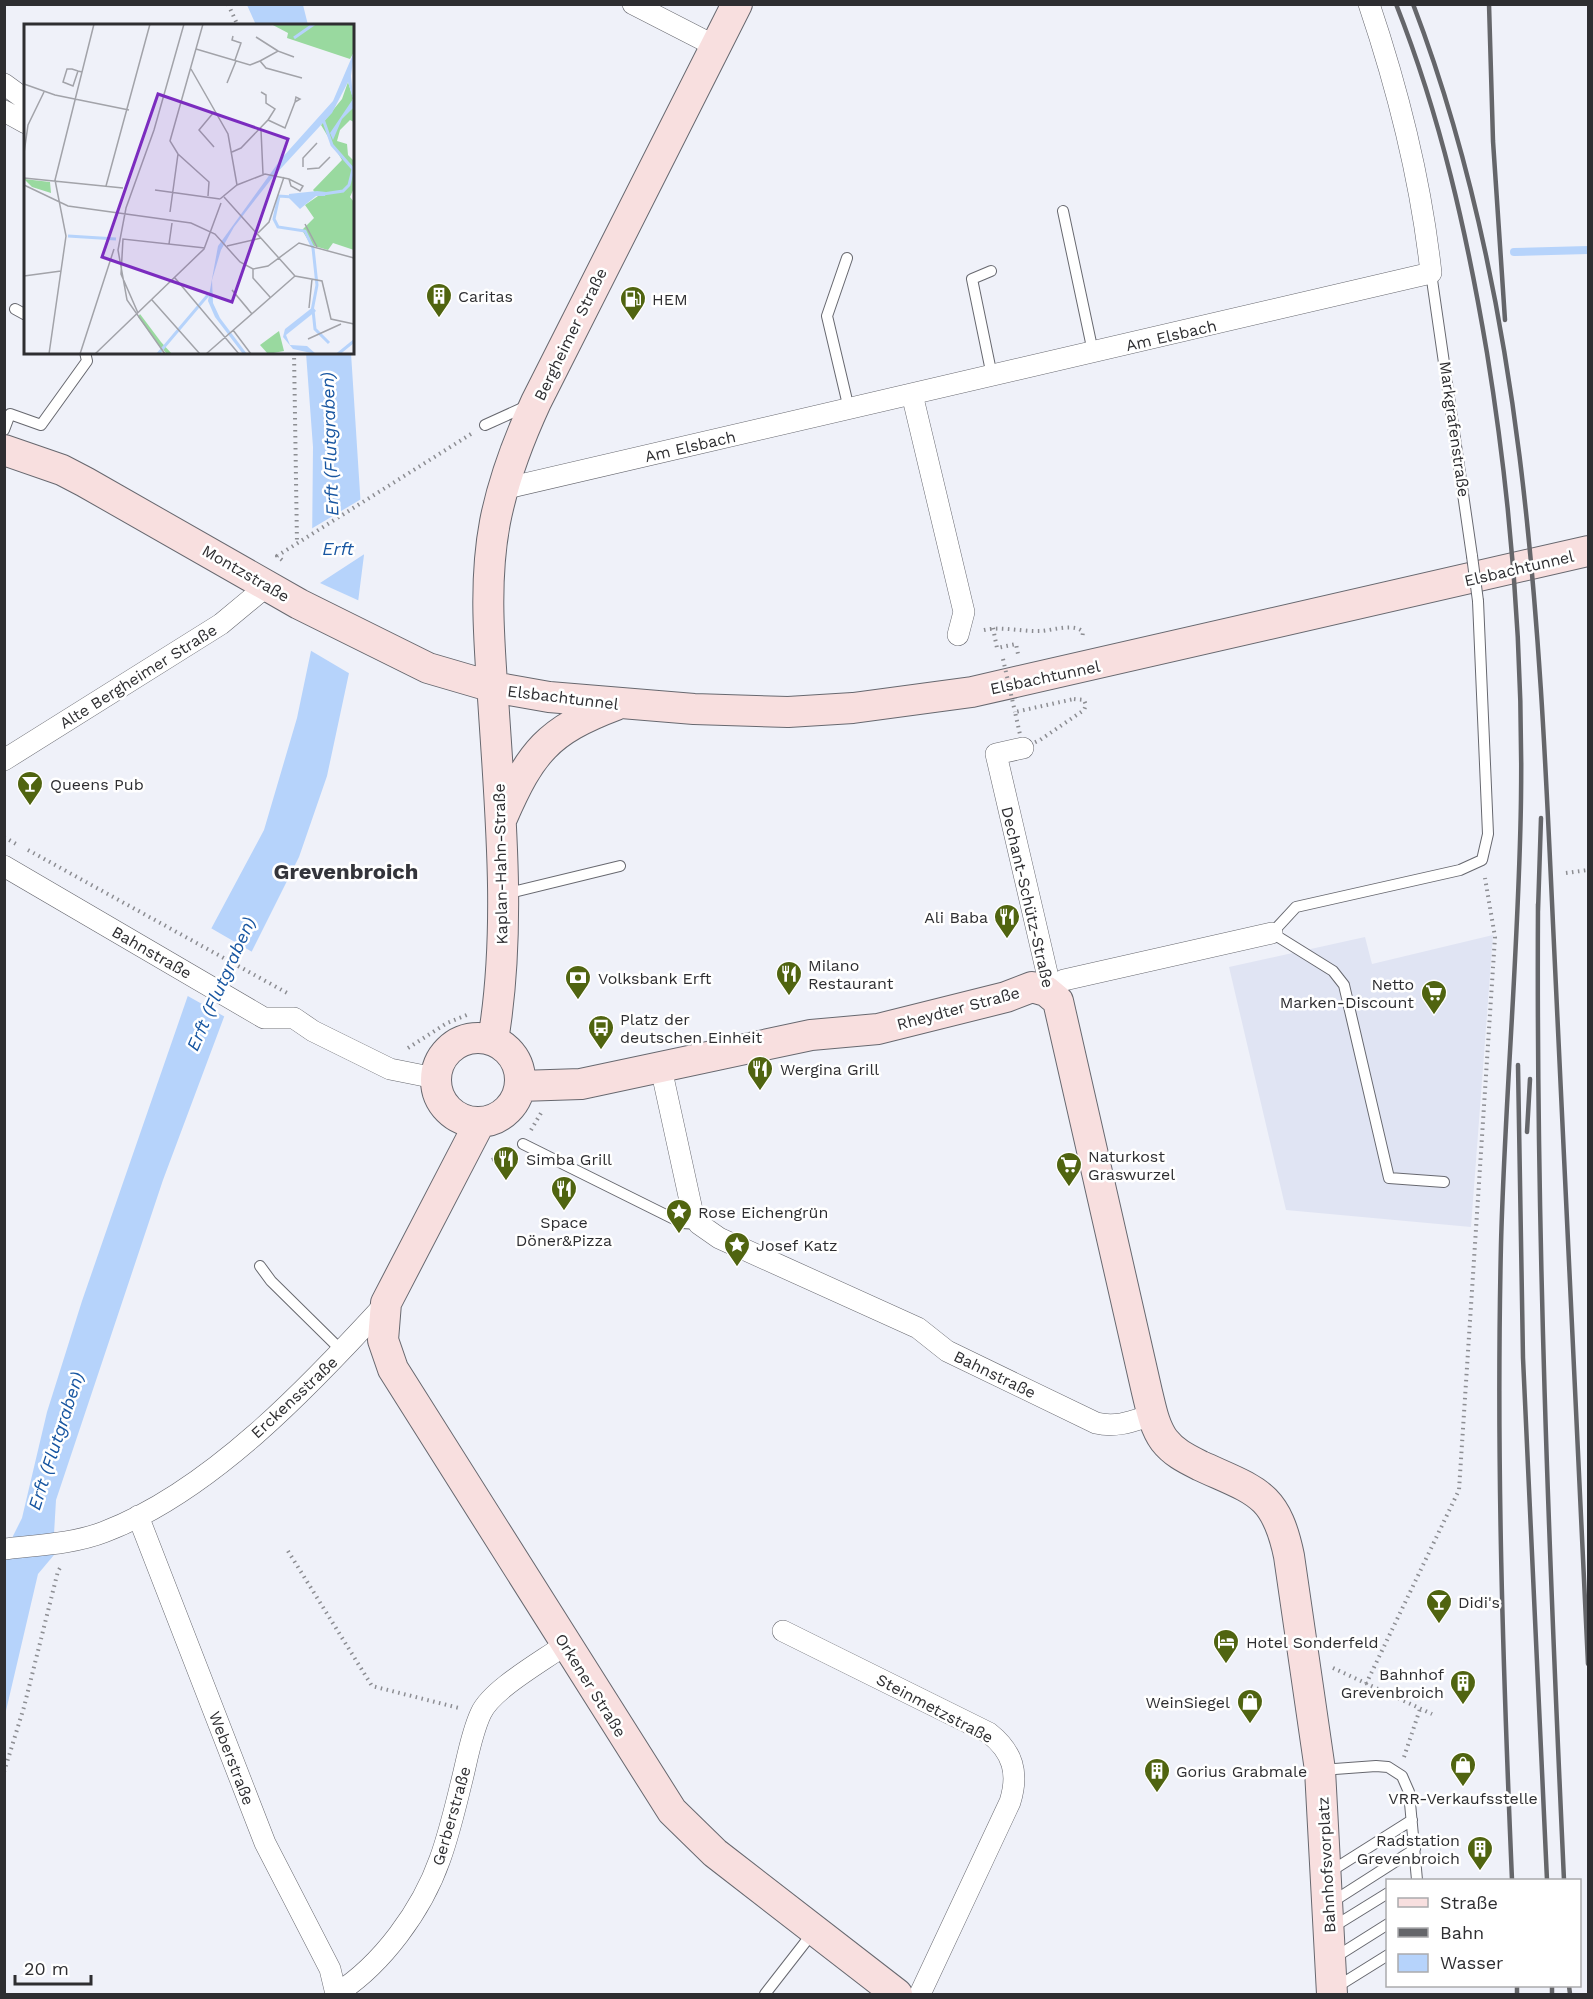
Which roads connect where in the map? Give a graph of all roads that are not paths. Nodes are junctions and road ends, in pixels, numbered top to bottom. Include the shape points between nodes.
1 (633, 4) edge
2 (737, 4) edge
3 (1369, 4) edge
4 (715, 46) junction
5 (4, 84) edge
6 (24, 99) edge
7 (4, 111) edge
8 (24, 122) edge
9 (1064, 211) dead end
10 (847, 258) dead end
11 (992, 271) dead end
12 (1431, 273) junction
13 (15, 309) dead end
14 (24, 314) edge
15 (1093, 352) junction
16 (85, 354) edge
17 (992, 376) junction
18 (912, 394) junction
19 (536, 402) junction
20 (849, 409) junction
21 (7, 413) edge
22 (485, 425) road end
23 (4, 430) edge
24 (4, 450) edge
25 (503, 489) junction
26 (1588, 551) edge
27 (268, 585) junction
28 (958, 635) road end
29 (493, 687) junction
30 (619, 704) junction
31 (1023, 748) road end
32 (4, 760) edge
33 (499, 823) junction
34 (4, 866) edge
35 (620, 866) dead end
36 (501, 894) junction
37 (1272, 933) junction
38 (1046, 990) junction
39 (495, 1028) junction
40 (661, 1068) junction
41 (435, 1078) junction
42 (520, 1086) junction
43 (480, 1122) junction
44 (523, 1144) dead end
45 (1444, 1182) dead end
46 (699, 1224) junction
47 (260, 1266) dead end
48 (386, 1303) junction
49 (342, 1351) junction
50 (1152, 1414) junction
51 (138, 1516) junction
52 (4, 1549) edge
53 (783, 1631) dead end
54 (566, 1644) junction
55 (1320, 1770) junction
56 (1412, 1820) junction
57 (1415, 1849) junction
58 (1328, 1874) junction
59 (1414, 1879) edge
60 (1386, 1894) edge
61 (1330, 1916) junction
62 (1386, 1925) edge
63 (814, 1930) junction
64 (1386, 1956) edge
65 (1331, 1960) junction
66 (1332, 1992) edge
67 (336, 1995) edge
68 (765, 1995) edge
69 (897, 1995) edge
70 (920, 1995) edge

1 - 4 street
2 - 4 street, Bergheimer Straße
3 - 12 street, Markgrafenstraße via 1408,132
4 - 19 street, Bergheimer Straße
5 - 6 street
7 - 8 street
9 - 15 lane
10 - 20 lane via 827,316
11 - 17 lane via 972,279
12 - 15 street, Am Elsbach
12 - 37 lane, Markgrafenstraße, bridge via 1478,601 1488,834 1482,860 1460,870 1296,907
13 - 14 lane
15 - 17 street, Am Elsbach
16 - 21 lane via 87,361 41,425
17 - 18 street, Am Elsbach
18 - 20 street, Am Elsbach
18 - 28 street via 964,612
19 - 22 lane
19 - 25 street, Bergheimer Straße
20 - 25 street, Am Elsbach
21 - 23 lane
24 - 27 street, Montzstraße via 62,470
25 - 29 street, Bergheimer Straße via 488,591
26 - 30 street, Elsbachtunnel via 1072,671 939,698 788,712
27 - 29 street, Montzstraße via 428,668
27 - 32 street, Alte Bergheimer Straße via 221,624
29 - 30 street, Elsbachtunnel
29 - 33 street, Kaplan-Hahn-Straße
30 - 33 street via 575,723 544,744 522,773
31 - 38 street, Dechant-Schütz-Straße via 996,754 1047,973
33 - 36 street, Kaplan-Hahn-Straße
34 - 41 street, Bahnstraße via 264,1018 294,1018 390,1069
35 - 36 lane
36 - 39 street, Kaplan-Hahn-Straße via 502,956
37 - 38 street, Rheydter Straße via 1064,980
37 - 45 lane via 1333,971 1344,985 1389,1178
38 - 40 street, Rheydter Straße via 1032,987 879,1029 811,1035
38 - 50 street, Dechant-Schütz-Straße via 1058,1001
39 - 41 street via 454,1044 441,1059
39 - 42 street via 519,1067
40 - 42 street, Rheydter Straße via 581,1084
40 - 46 street via 692,1210
41 - 43 street via 436,1089 448,1110 457,1117
42 - 43 street via 507,1111
43 - 48 street, Erckensstraße
44 - 46 lane via 682,1222
46 - 50 street, Bahnstraße via 718,1238 918,1328 947,1351 1096,1423 1123,1425
47 - 49 lane
48 - 49 street, Erckensstraße
48 - 54 street, Orkener Straße via 383,1340 393,1369
49 - 51 street, Erckensstraße via 242,1445
50 - 55 street, Bahnhofsvorplatz via 1160,1434 1177,1453 1260,1495 1282,1526
51 - 52 street, Erckensstraße via 103,1533
51 - 67 street, Weberstraße via 268,1850 330,1969
53 - 70 street, Steinmetzstraße via 983,1729 1001,1743 1012,1759 1015,1779 1010,1802
54 - 63 street, Orkener Straße via 684,1826
54 - 67 street, Gerberstraße via 504,1688 480,1713 445,1845 430,1884 381,1955
55 - 56 lane via 1388,1767 1407,1783
55 - 58 street, Bahnhofsvorplatz
56 - 57 lane
56 - 58 lane
57 - 59 lane
57 - 61 lane
58 - 61 street, Bahnhofsvorplatz
60 - 61 lane
61 - 65 street, Bahnhofsvorplatz
62 - 65 lane
63 - 68 lane
63 - 69 street, Orkener Straße
64 - 66 lane
65 - 66 street, Bahnhofsvorplatz

